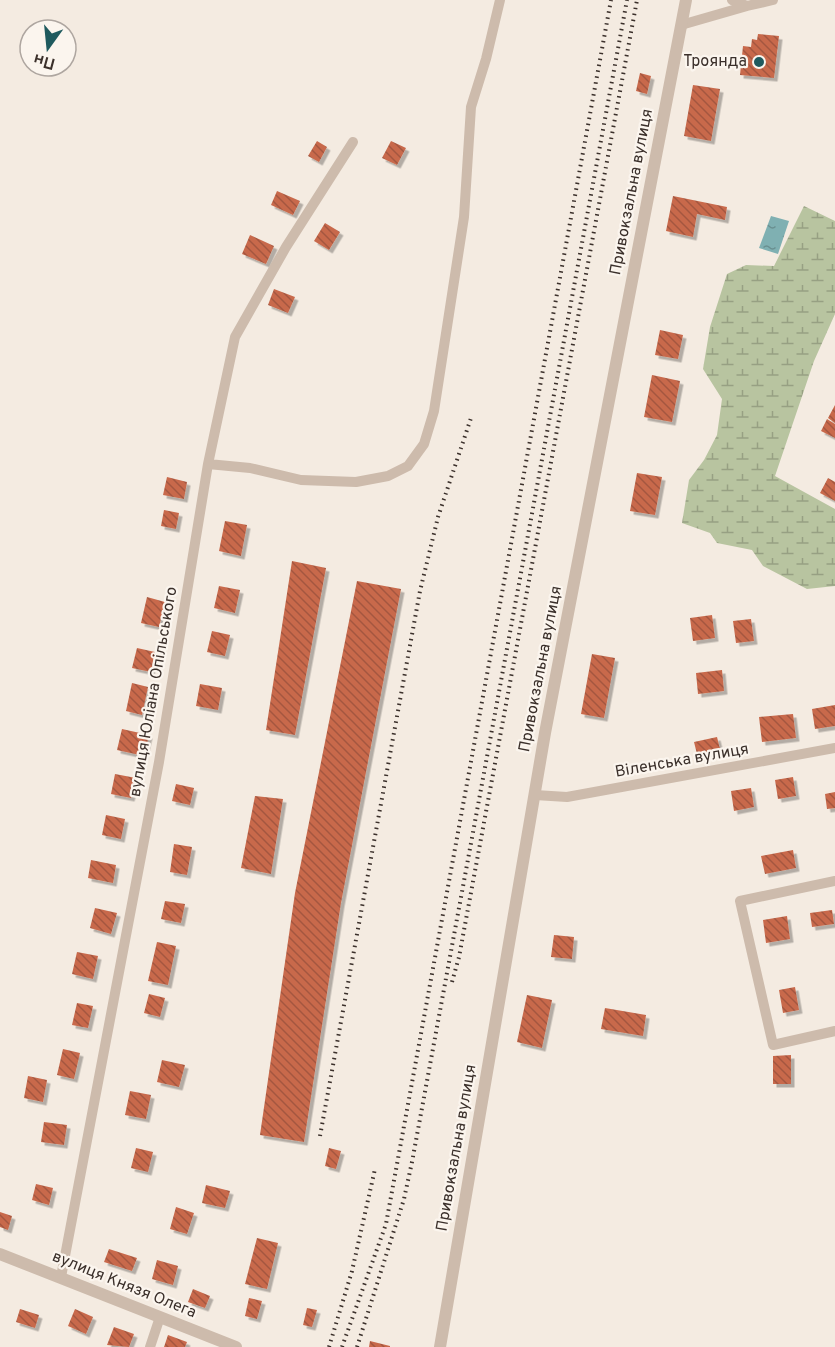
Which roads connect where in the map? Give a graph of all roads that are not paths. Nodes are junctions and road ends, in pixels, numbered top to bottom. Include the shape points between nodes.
1 (500, 0) edge
2 (686, 0) edge
3 (732, 0) edge
4 (773, 0) edge
5 (747, 6) junction
6 (681, 25) junction
7 (353, 142) dead end
8 (208, 464) junction
9 (835, 748) edge
10 (534, 795) junction
11 (835, 881) edge
12 (835, 1031) edge
13 (0, 1254) edge
14 (61, 1277) junction
15 (160, 1317) junction
16 (150, 1347) edge
17 (236, 1347) edge
18 (440, 1347) edge

1 - 8 street via 471,107 464,217 434,411 424,444 408,466 388,476 356,482 301,480 250,468
2 - 6 street, Привокзальна вулиця
3 - 5 street
4 - 5 street
5 - 6 street
6 - 10 street, Привокзальна вулиця
7 - 8 street, вулиця Юліана Опільського via 235,337
8 - 14 street, вулиця Юліана Опільського via 159,762
9 - 10 street, Віленська вулиця via 567,797
10 - 18 street, Привокзальна вулиця
11 - 12 street via 740,902 773,1045
13 - 14 street, вулиця Князя Олега
14 - 15 street, вулиця Князя Олега
15 - 16 street
15 - 17 street, вулиця Князя Олега

